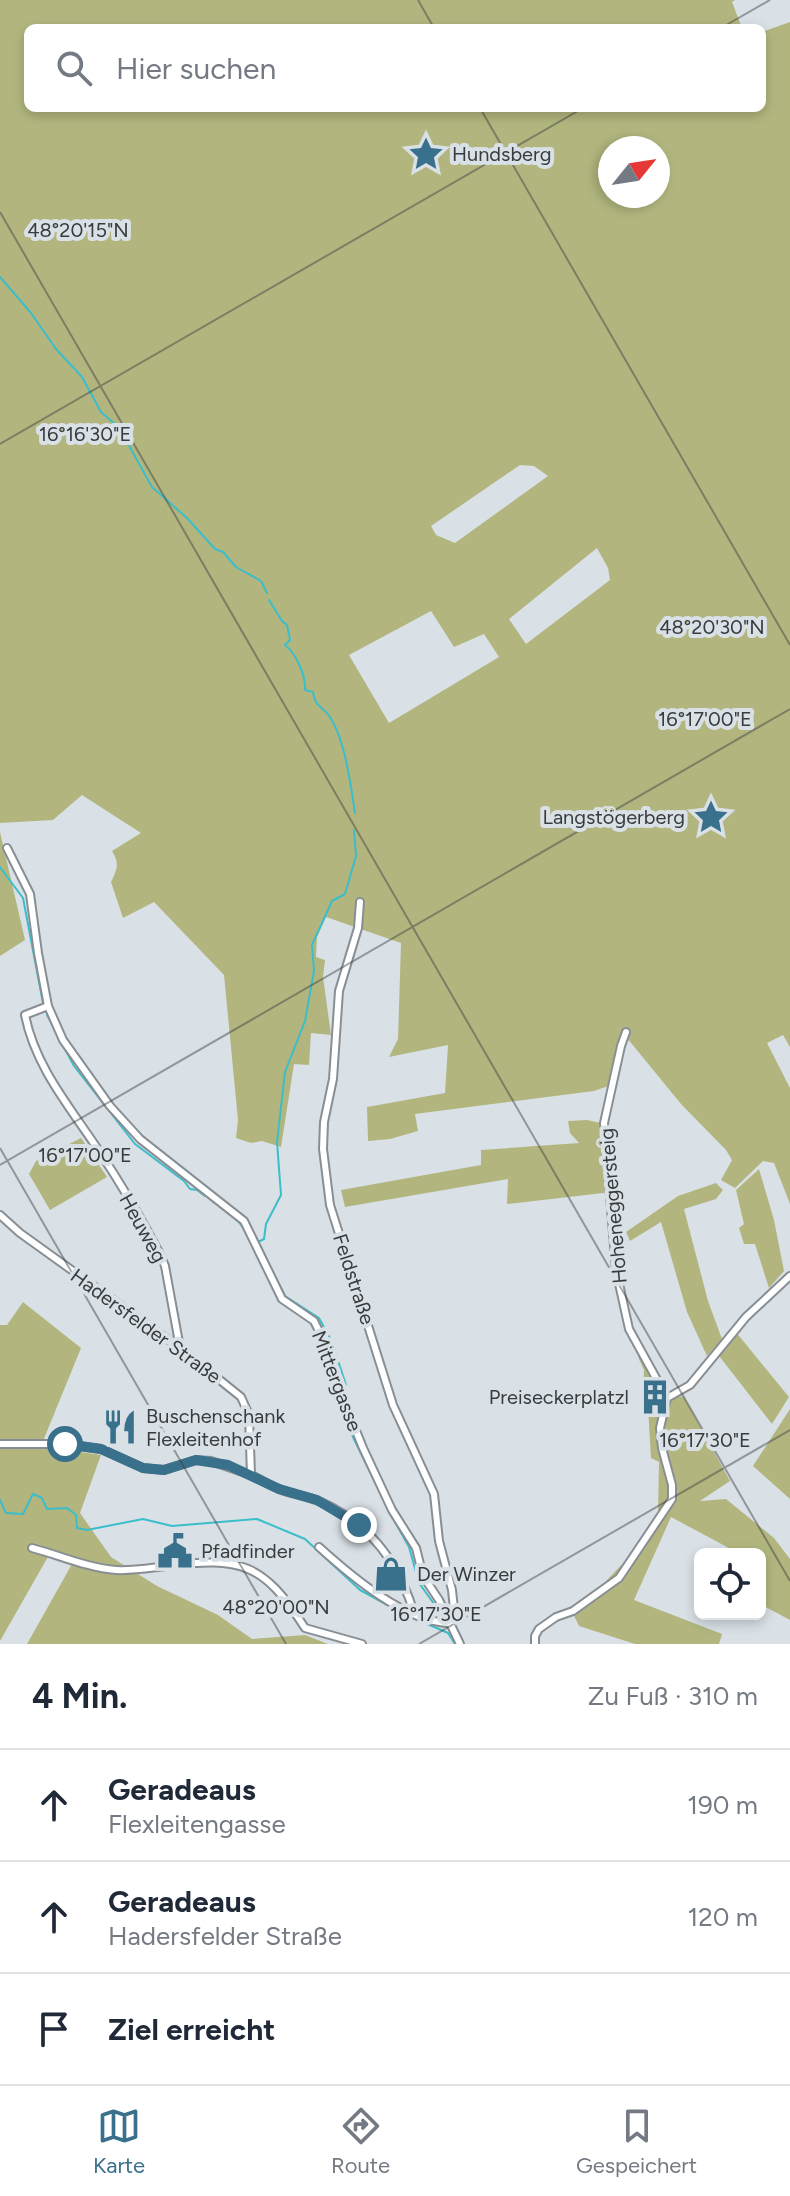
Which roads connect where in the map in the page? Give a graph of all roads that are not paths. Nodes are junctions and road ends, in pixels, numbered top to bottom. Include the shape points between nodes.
1 (7, 848) dead end
2 (360, 902) dead end
3 (48, 1006) junction
4 (626, 1032) dead end
5 (0, 1215) edge
6 (790, 1276) edge
7 (180, 1348) junction
8 (667, 1398) junction
9 (0, 1444) edge
10 (251, 1475) junction
11 (319, 1547) dead end
12 (32, 1548) dead end
13 (414, 1613) junction
14 (450, 1623) junction
15 (362, 1644) edge
16 (460, 1644) edge
17 (535, 1644) edge

1 - 3 street, Mittergasse via 30,894
2 - 14 street, Feldstraße via 358,928 339,991 333,1079 324,1122 325,1175 393,1405 434,1494 452,1590
3 - 7 street, Heuweg via 25,1015 38,1057 160,1254
3 - 14 street, Mittergasse via 71,1052 127,1125 244,1221 282,1299 314,1321 363,1448
4 - 8 street, Hoheneggersteig via 604,1123 616,1270 629,1329
5 - 7 street, Hadersfelder Straße
6 - 8 street via 746,1317 687,1388
7 - 10 street, Hadersfelder Straße via 241,1397 249,1415
8 - 17 street via 660,1428 672,1499 619,1578 539,1629
9 - 10 street via 101,1449 143,1468 164,1470 211,1461
10 - 13 street via 317,1500 359,1525 388,1556
11 - 13 street via 374,1593
12 - 15 street via 114,1570 229,1562 272,1584 305,1628
13 - 14 street
14 - 16 street, Feldstraße

